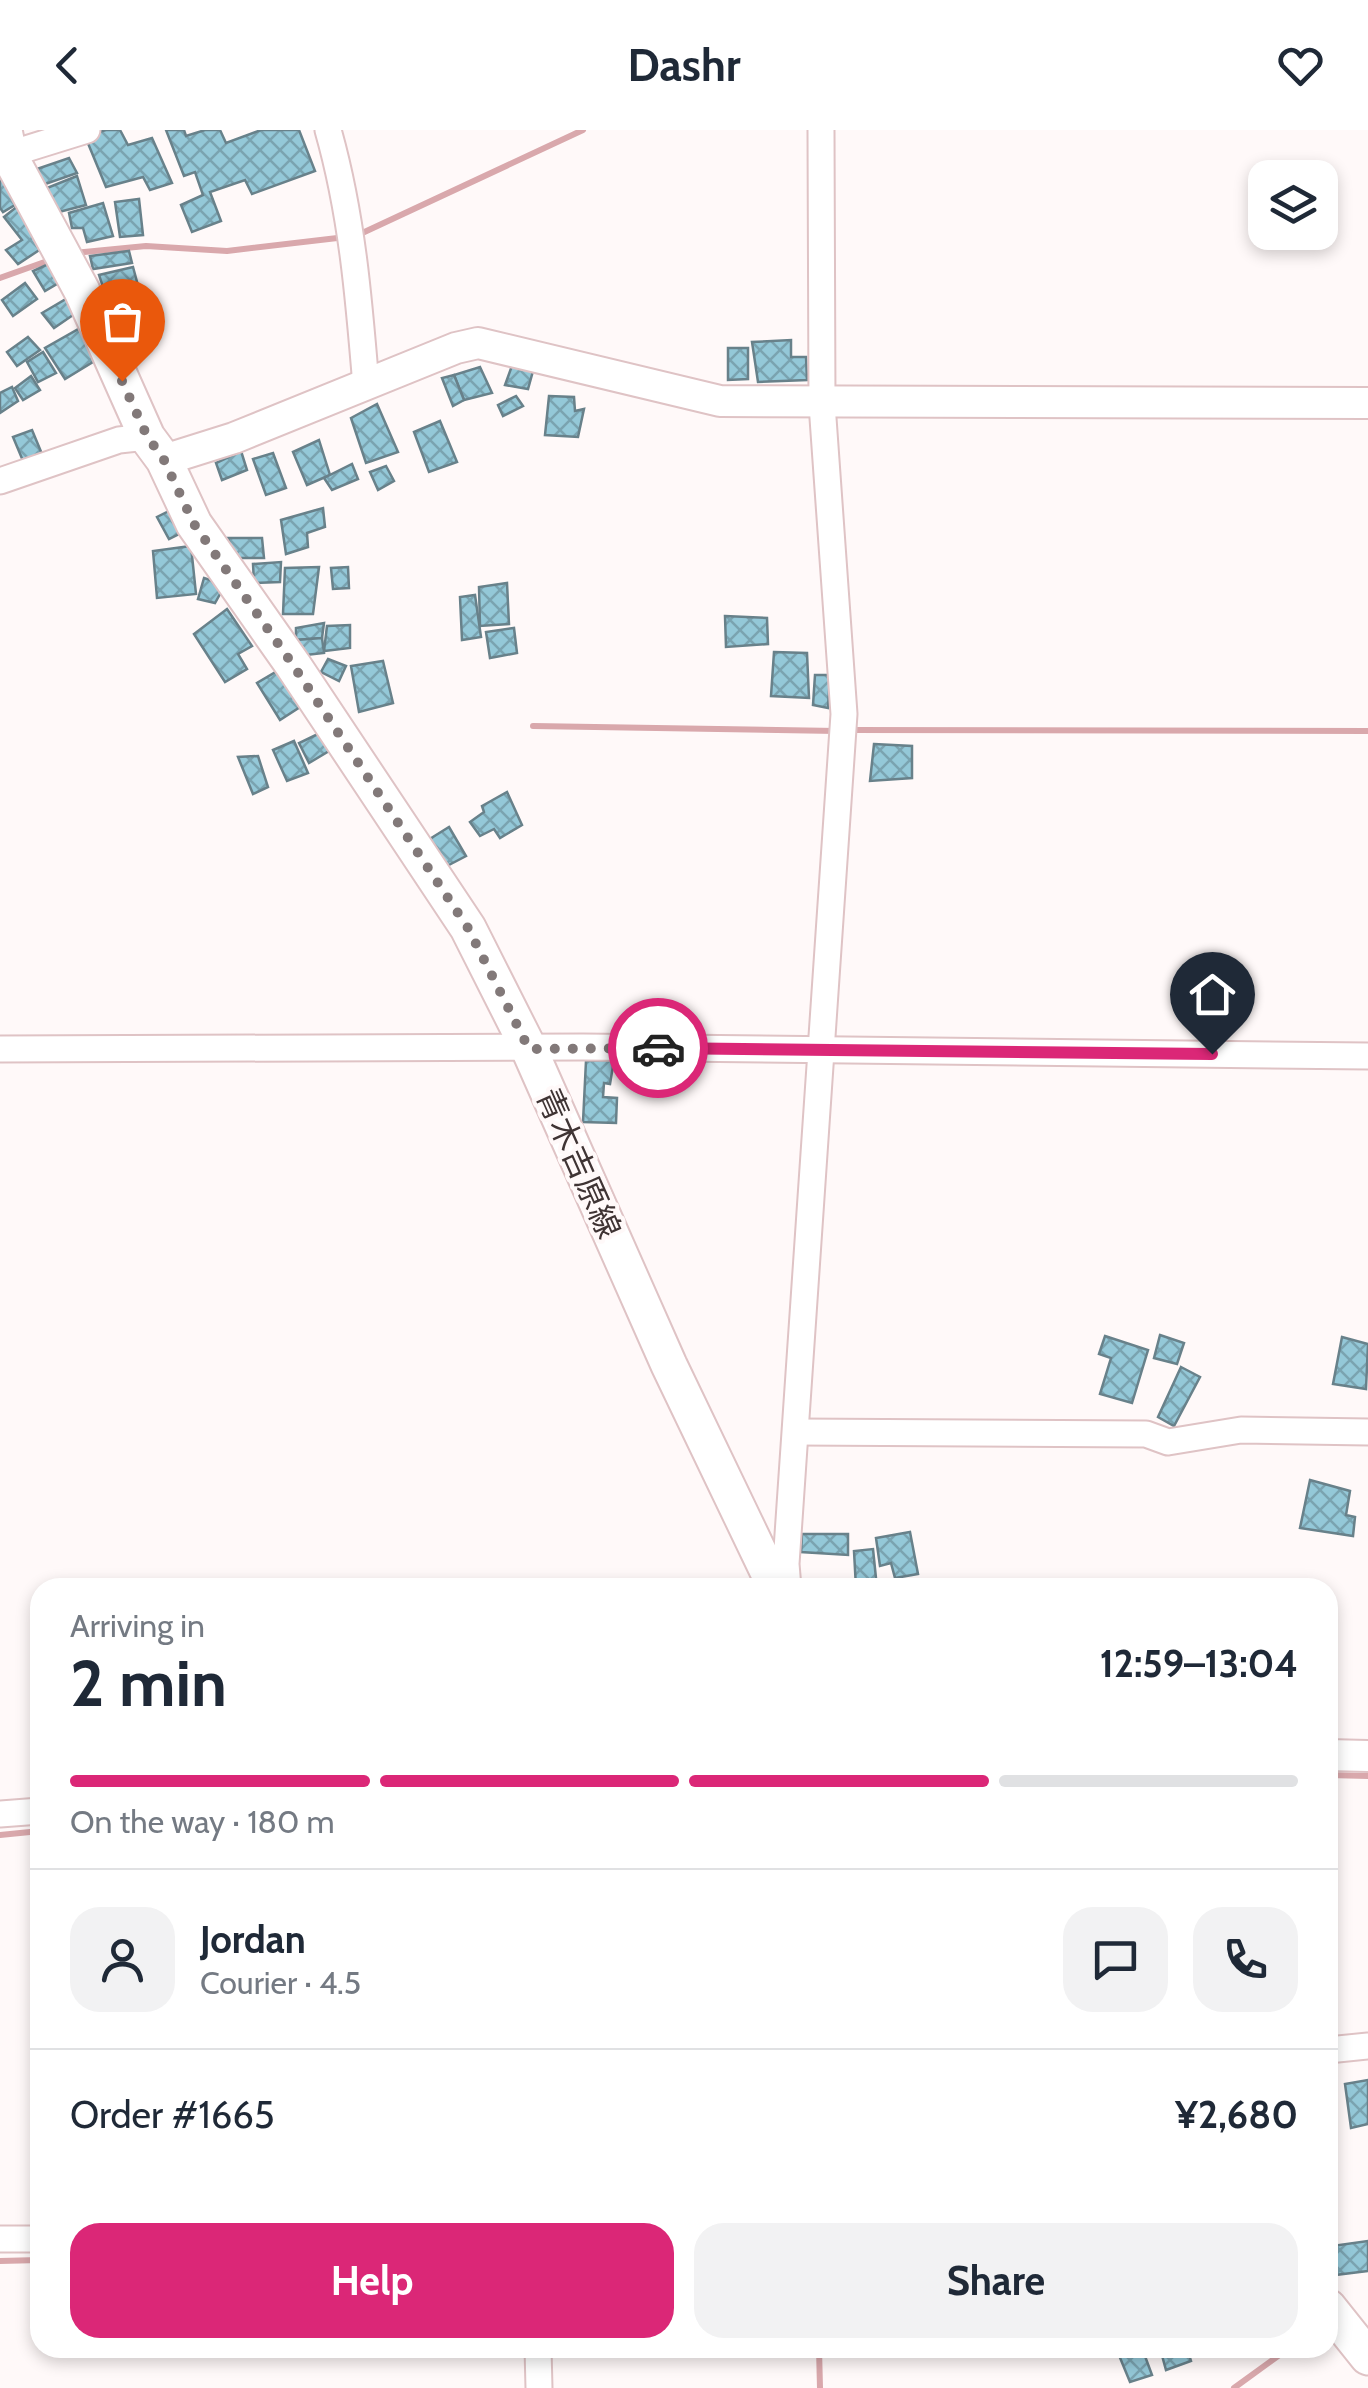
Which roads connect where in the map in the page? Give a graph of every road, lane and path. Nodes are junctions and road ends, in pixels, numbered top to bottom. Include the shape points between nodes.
1 (87, 130) edge
2 (328, 130) edge
3 (821, 130) edge
4 (4, 147) edge
5 (366, 386) junction
6 (1368, 403) edge
7 (822, 404) junction
8 (156, 448) junction
9 (0, 482) edge
10 (0, 1049) edge
11 (529, 1049) junction
12 (822, 1051) junction
13 (1368, 1056) edge
14 (796, 1432) junction
15 (1368, 1432) edge
16 (771, 1578) edge
17 (787, 1578) edge
18 (1338, 1755) edge
19 (1368, 1756) edge
20 (30, 1811) edge
21 (0, 1814) edge
22 (1368, 2046) edge
23 (1338, 2049) edge
24 (0, 2239) edge
25 (30, 2239) edge
26 (1338, 2320) edge
27 (1368, 2356) edge
28 (538, 2358) edge
29 (538, 2388) edge

1 - 4 street
2 - 5 street via 357,273
3 - 7 street
4 - 8 main road, 青木吉原線
5 - 7 street via 478,343 720,402
5 - 8 street via 234,438
6 - 7 street
7 - 12 street via 844,714
8 - 9 street via 119,440
8 - 11 main road, 青木吉原線 via 194,524 468,928
10 - 11 street
11 - 12 street
11 - 16 main road, 青木吉原線
12 - 13 street
12 - 14 street
14 - 15 street via 1146,1434 1168,1442 1240,1430
14 - 17 street
18 - 19 street
20 - 21 street
22 - 23 street
24 - 25 street
26 - 27 main road
28 - 29 street

